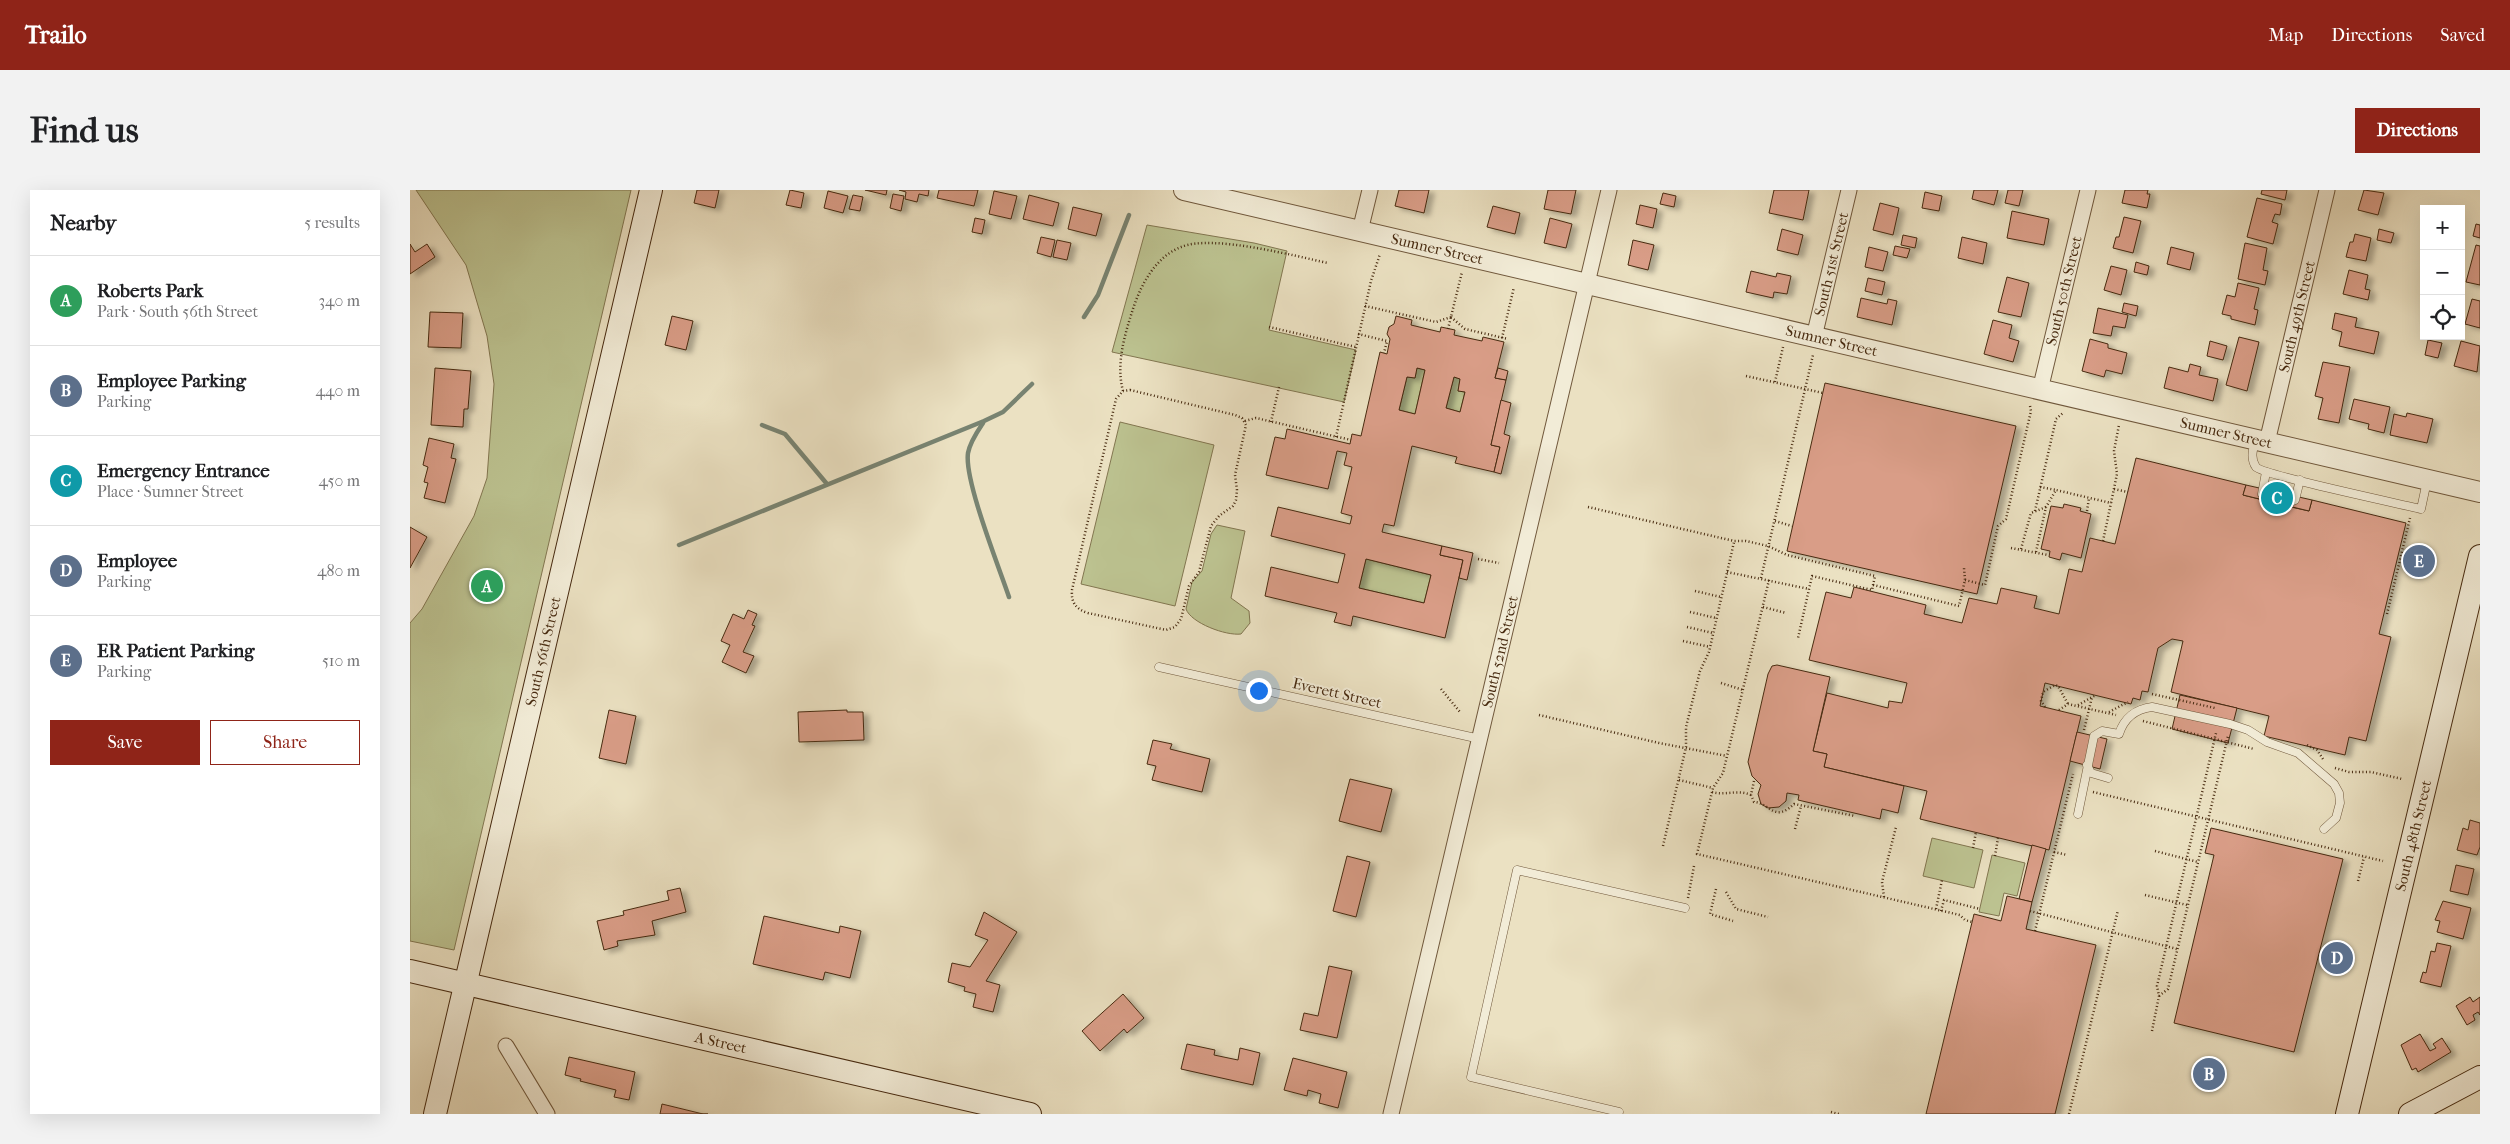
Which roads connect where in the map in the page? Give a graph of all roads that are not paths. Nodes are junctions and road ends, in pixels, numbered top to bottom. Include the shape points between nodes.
1 (651, 190) edge
2 (1184, 190) edge
3 (1370, 190) edge
4 (1610, 190) edge
5 (1848, 190) edge
6 (2088, 190) edge
7 (2327, 190) edge
8 (1360, 231) junction
9 (1587, 284) junction
10 (1813, 346) junction
11 (2034, 396) junction
12 (2261, 441) junction
13 (2266, 472) junction
14 (2300, 480) junction
15 (2428, 480) junction
16 (2480, 492) edge
17 (2480, 556) edge
18 (1159, 667) dead end
19 (1480, 739) junction
20 (2087, 765) junction
21 (2108, 778) dead end
22 (2078, 814) dead end
23 (2324, 829) dead end
24 (1685, 908) dead end
25 (410, 970) edge
26 (466, 983) junction
27 (506, 1046) dead end
28 (2480, 1077) edge
29 (1619, 1112) dead end
30 (435, 1114) edge
31 (547, 1114) edge
32 (1030, 1114) edge
33 (1391, 1114) edge
34 (2347, 1114) edge
35 (2410, 1114) edge

1 - 26 main road, South 56th Street
2 - 8 street, Sumner Street
3 - 8 street
4 - 9 street, South 52nd Street
5 - 10 street, South 51st Street
6 - 11 street, South 50th Street
7 - 12 street, South 49th Street
8 - 9 street, Sumner Street
9 - 10 street, Sumner Street via 1788,331
9 - 19 street, South 52nd Street
10 - 11 street, Sumner Street
11 - 12 street, Sumner Street
12 - 13 lane via 2253,460 2256,467
12 - 15 street, Sumner Street
13 - 14 lane
13 - 14 lane via 2262,494 2290,502 2295,500
14 - 15 lane via 2421,509
15 - 16 street, Sumner Street
17 - 34 main road, South 48th Street
18 - 19 lane, Everett Street
19 - 33 street, South 52nd Street
20 - 21 lane via 2091,773
20 - 22 lane
20 - 23 lane via 2096,734 2102,731 2119,734 2127,717 2149,707 2230,724 2298,753 2334,784 2340,803 2336,818
24 - 29 lane via 1517,870 1471,1077
25 - 26 main road, A Street
26 - 30 main road, South 56th Street
26 - 32 main road, A Street
27 - 31 street
28 - 35 main road

